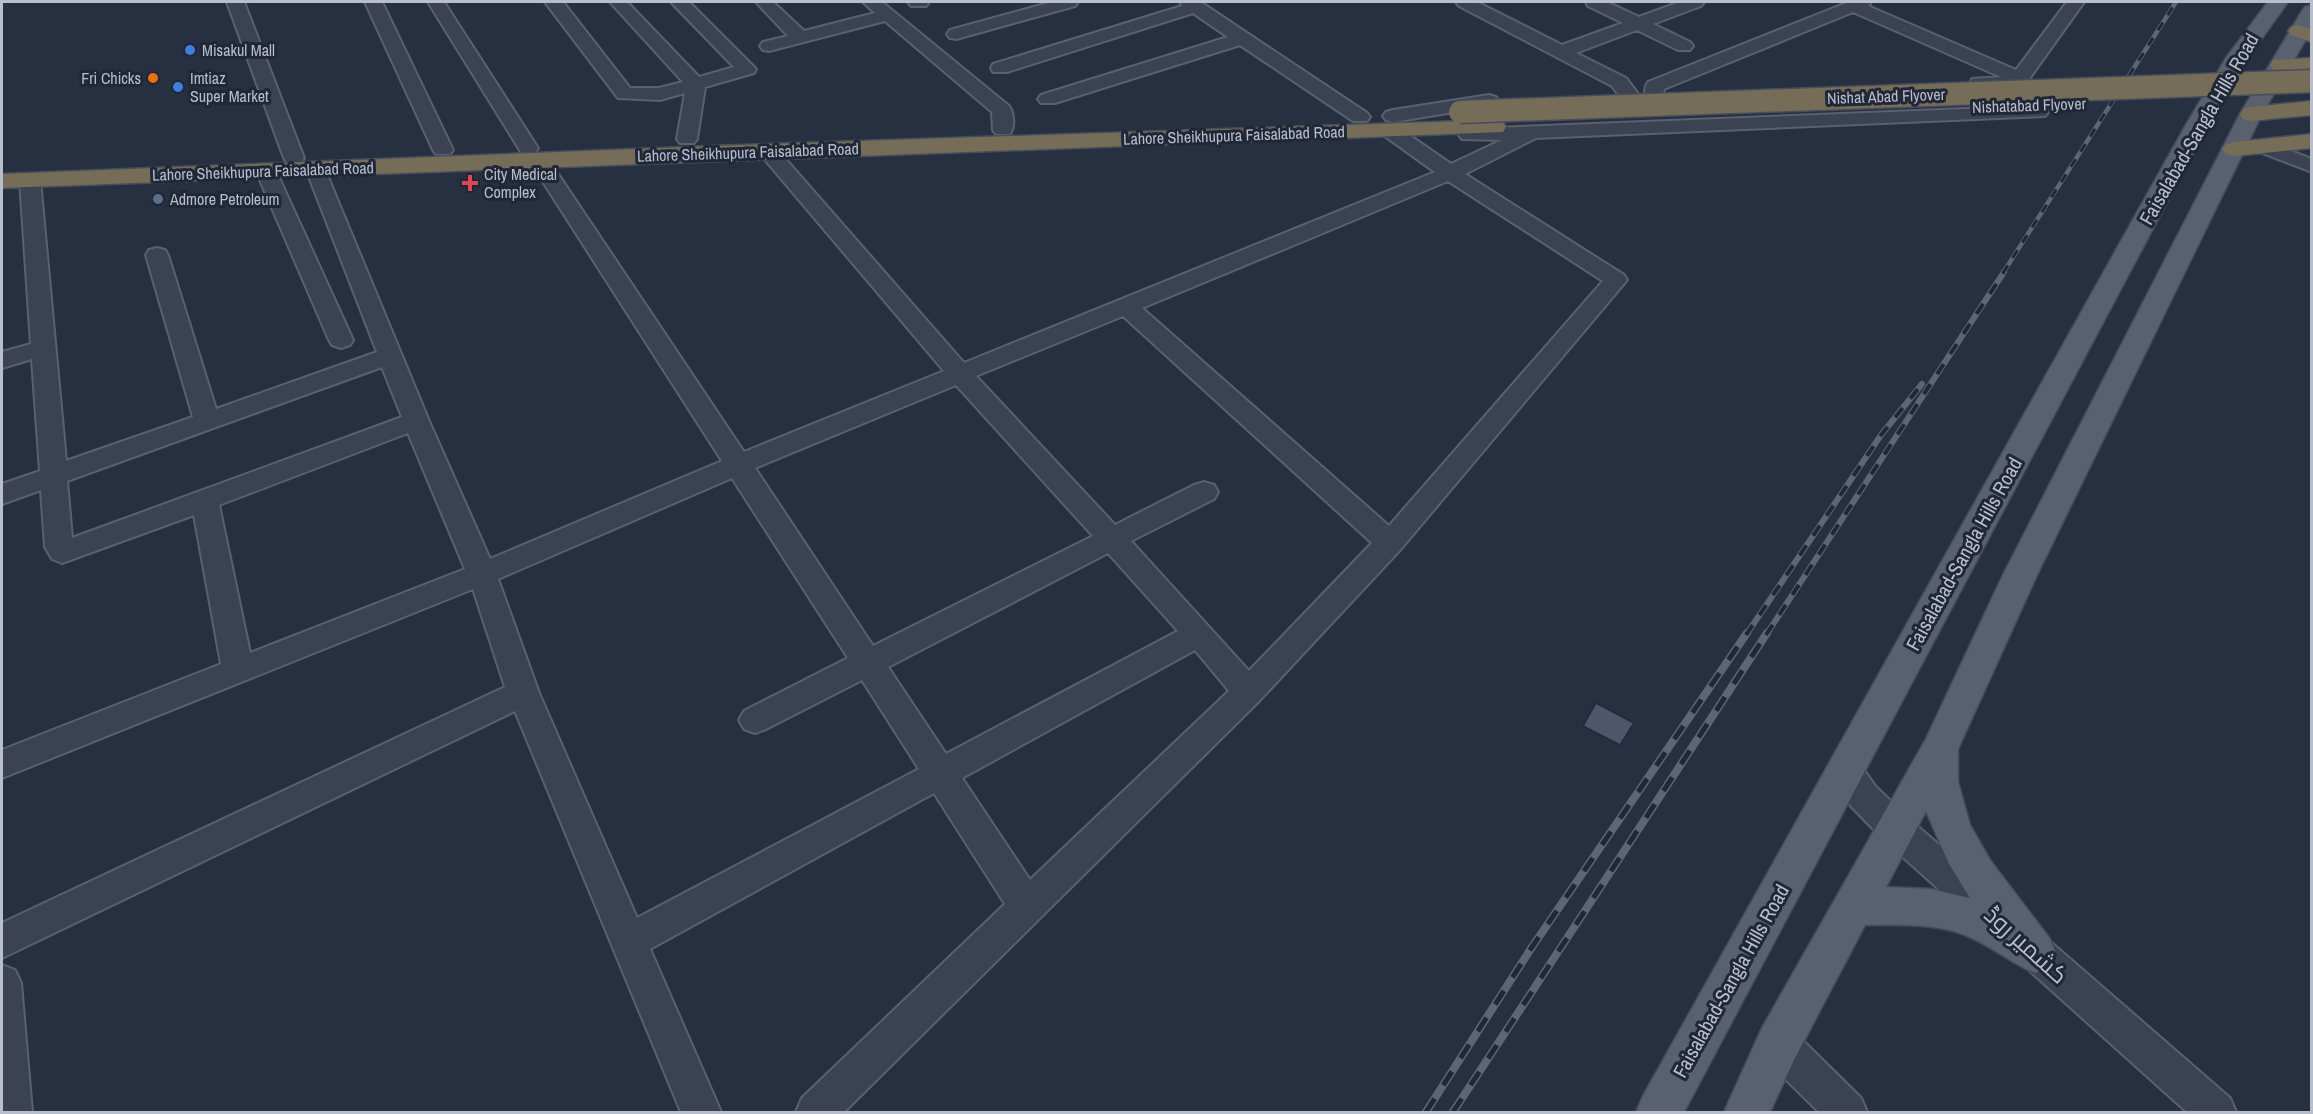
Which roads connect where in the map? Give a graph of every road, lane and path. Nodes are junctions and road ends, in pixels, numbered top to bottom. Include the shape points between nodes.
1 (235, 2) edge
2 (373, 2) edge
3 (436, 2) edge
4 (554, 2) edge
5 (618, 2) edge
6 (681, 2) edge
7 (764, 2) edge
8 (872, 2) edge
9 (1069, 2) edge
10 (1465, 2) edge
11 (1594, 2) edge
12 (1695, 2) edge
13 (2075, 2) edge
14 (2278, 2) edge
15 (1192, 4) edge
16 (1858, 4) edge
17 (2312, 11) edge
18 (888, 15) junction
19 (1638, 23) junction
20 (2305, 33) edge
21 (956, 34) dead end
22 (800, 37) junction
23 (1243, 38) junction
24 (769, 46) dead end
25 (1684, 46) dead end
26 (1562, 52) junction
27 (2312, 64) edge
28 (2281, 65) junction
29 (1000, 68) dead end
30 (2020, 78) junction
31 (2312, 81) edge
32 (696, 85) junction
33 (2312, 94) edge
34 (1655, 96) junction
35 (1631, 98) junction
36 (1048, 99) dead end
37 (2312, 108) edge
38 (1460, 112) joint
39 (2038, 112) dead end
40 (2252, 114) junction
41 (1360, 117) junction
42 (1391, 123) junction
43 (1495, 127) joint
44 (1003, 130) junction
45 (1532, 133) junction
46 (1469, 135) dead end
47 (687, 139) junction
48 (2312, 141) edge
49 (2249, 148) junction
50 (443, 150) junction
51 (768, 151) junction
52 (533, 154) junction
53 (305, 163) junction
54 (2312, 166) edge
55 (2, 168) edge
56 (266, 171) junction
57 (1450, 173) junction
58 (30, 180) junction
59 (2, 181) edge
60 (157, 255) dead end
61 (1125, 305) junction
62 (341, 340) dead end
63 (43, 348) junction
64 (390, 356) junction
65 (2, 360) edge
66 (959, 373) junction
67 (207, 420) junction
68 (416, 421) junction
69 (737, 465) junction
70 (55, 473) junction
71 (1204, 492) dead end
72 (2, 494) edge
73 (205, 501) junction
74 (1112, 539) junction
75 (1390, 543) junction
76 (482, 574) junction
77 (1199, 634) junction
78 (868, 663) junction
79 (238, 670) junction
80 (1248, 692) junction
81 (522, 693) junction
82 (755, 720) dead end
83 (1940, 748) junction
84 (2, 764) edge
85 (1845, 770) junction
86 (941, 773) junction
87 (1896, 829) junction
88 (1852, 906) junction
89 (1028, 908) junction
90 (2, 941) edge
91 (628, 942) junction
92 (2035, 953) junction
93 (2, 983) edge
94 (4, 1033) edge
95 (1778, 1044) junction
96 (12, 1113) edge
97 (700, 1113) edge
98 (816, 1113) edge
99 (1659, 1113) edge
100 (1747, 1113) edge
101 (1847, 1113) edge
102 (2216, 1113) edge

1 - 53 street
2 - 50 street
3 - 52 street
4 - 32 street via 625,94 660,94
5 - 32 street
6 - 32 street via 747,69
7 - 22 street
8 - 18 street
9 - 21 street
10 - 26 street
11 - 19 street
12 - 19 street
13 - 30 street
14 - 85 main road, Faisalabad-Sangla Hills Road via 2237,58 2198,123
15 - 23 street
15 - 29 street
16 - 30 street
16 - 34 street via 1655,86
17 - 20 main road, Faisalabad-Sangla Hills Road
18 - 22 street
18 - 44 street via 1002,110
19 - 25 street
19 - 26 street
20 - 28 main road, Faisalabad-Sangla Hills Road
22 - 24 street
23 - 36 street
23 - 41 street
26 - 35 street via 1619,82
27 - 28 highway
28 - 40 main road, Faisalabad-Sangla Hills Road
30 - 34 street via 2017,82
31 - 38 highway, Nishat Abad Flyover, bridge
32 - 47 street
33 - 43 highway, Nishatabad Flyover
34 - 35 street
35 - 42 street via 1490,101
37 - 40 highway
38 - 42 highway, Lahore Sheikhupura Faisalabad Road
39 - 45 street
40 - 49 main road, Faisalabad-Sangla Hills Road
41 - 42 highway, Lahore Sheikhupura Faisalabad Road
41 - 44 highway, Lahore Sheikhupura Faisalabad Road
42 - 43 highway, Lahore Sheikhupura Faisalabad Road
42 - 51 highway, Lahore Sheikhupura Faisalabad Road
42 - 57 street
44 - 47 highway, Lahore Sheikhupura Faisalabad Road
45 - 46 street
45 - 57 street
47 - 52 highway, Lahore Sheikhupura Faisalabad Road
48 - 49 highway
49 - 54 street
49 - 83 main road, Faisalabad-Sangla Hills Road via 2020,575
50 - 52 highway, Lahore Sheikhupura Faisalabad Road
50 - 53 highway, Lahore Sheikhupura Faisalabad Road
51 - 52 highway, Lahore Sheikhupura Faisalabad Road
51 - 66 street
52 - 53 highway, Lahore Sheikhupura Faisalabad Road
52 - 69 street
53 - 55 highway, Lahore Sheikhupura Faisalabad Road
53 - 56 highway, Lahore Sheikhupura Faisalabad Road
53 - 64 street
56 - 58 highway, Lahore Sheikhupura Faisalabad Road
56 - 62 street
57 - 61 street
57 - 75 street via 1616,280
58 - 59 highway, Lahore Sheikhupura Faisalabad Road
58 - 63 street
60 - 67 street
61 - 66 street
61 - 75 street
63 - 65 street
63 - 70 street
64 - 67 street
64 - 68 street
66 - 69 street
66 - 74 street
67 - 70 street
68 - 73 street
68 - 76 street
69 - 76 street
69 - 78 street
70 - 72 street
70 - 73 street via 62,552
71 - 74 street
73 - 79 street
74 - 77 street
74 - 78 street
75 - 80 street
76 - 79 street
76 - 81 street
77 - 80 street
77 - 86 street
78 - 82 street
78 - 86 street
79 - 84 street
80 - 89 street
81 - 90 street
81 - 91 street
83 - 87 main road, Faisalabad-Sangla Hills Road
83 - 92 main road via 1939,782 1949,820 1968,860
85 - 87 street, کشمیر روڈ via 1863,796
85 - 99 main road, Faisalabad-Sangla Hills Road
86 - 89 street
86 - 91 street
87 - 88 main road, Faisalabad-Sangla Hills Road
87 - 92 street, کشمیر روڈ
88 - 92 main road via 1942,910 1976,920
88 - 95 main road, Faisalabad-Sangla Hills Road
89 - 98 street
91 - 97 street
92 - 102 street, کشمیر روڈ
93 - 94 street
94 - 96 street
95 - 100 main road, Faisalabad-Sangla Hills Road
95 - 101 street

